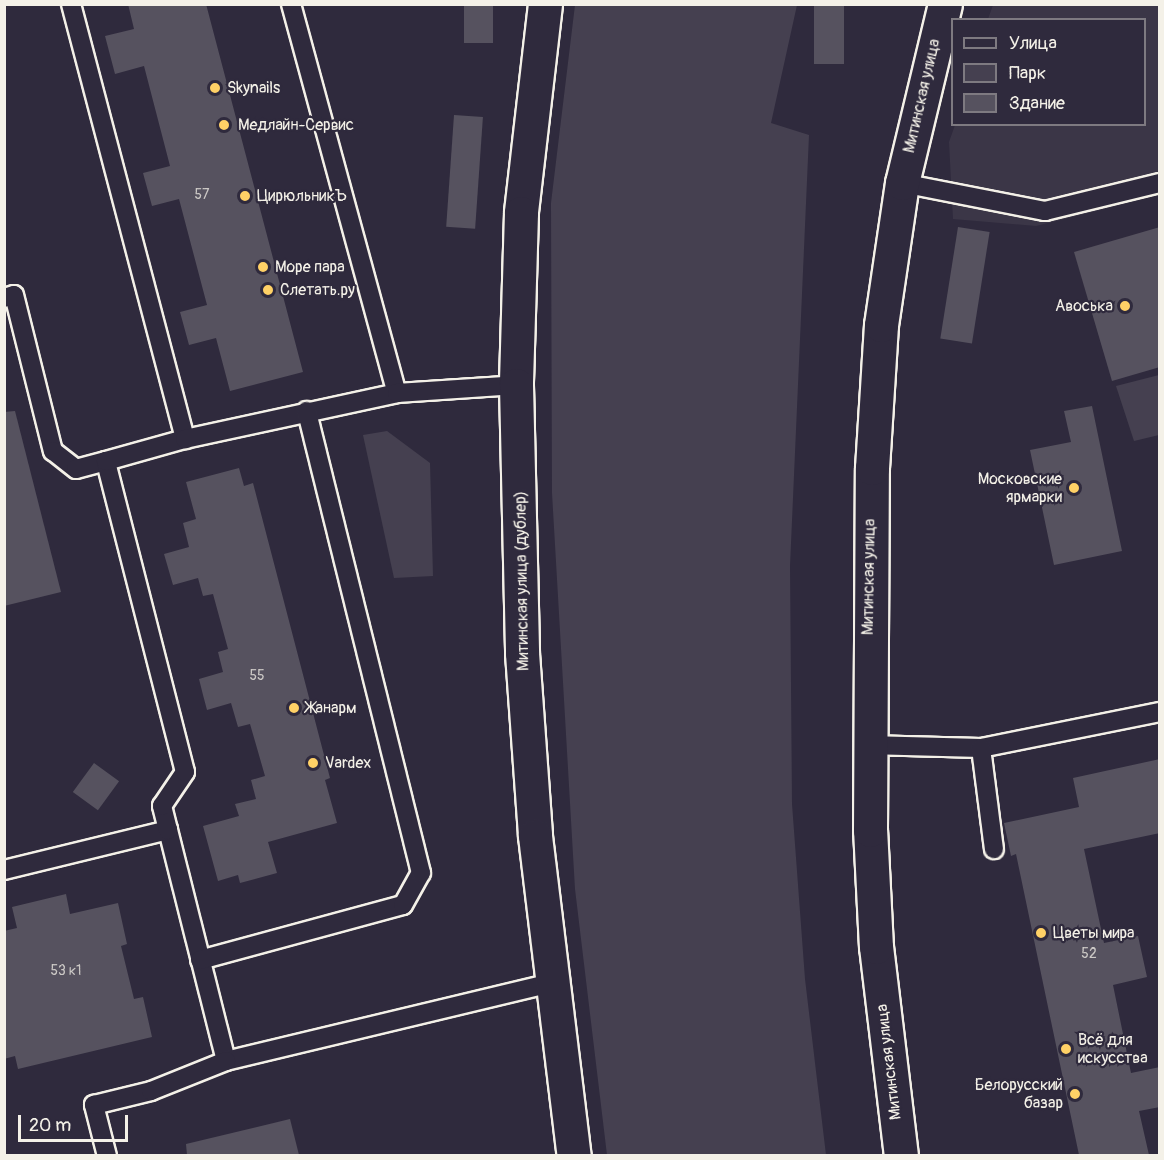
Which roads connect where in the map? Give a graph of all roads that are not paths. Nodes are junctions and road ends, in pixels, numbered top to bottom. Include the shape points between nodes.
1 (71, 4) edge
2 (291, 4) edge
3 (545, 4) edge
4 (945, 4) edge
5 (902, 183) junction
6 (1160, 183) edge
7 (4, 298) edge
8 (516, 385) junction
9 (396, 393) junction
10 (307, 411) junction
11 (185, 439) junction
12 (106, 461) junction
13 (1160, 712) edge
14 (867, 744) junction
15 (981, 748) junction
16 (168, 830) junction
17 (994, 849) dead end
18 (4, 870) edge
19 (200, 960) junction
20 (551, 983) junction
21 (226, 1061) junction
22 (107, 1155) edge
23 (574, 1155) edge
24 (901, 1155) edge

1 - 11 lane
2 - 9 lane
3 - 8 main road, Митинская улица (дублер) via 521,213
4 - 5 main road, Митинская улица
5 - 6 lane via 1045,211
5 - 14 main road, Митинская улица via 881,325 868,579
7 - 12 lane via 14,295 53,451 76,469
8 - 9 lane
8 - 20 main road, Митинская улица (дублер) via 522,653 535,836
9 - 10 lane
10 - 11 lane
10 - 19 lane via 421,873 403,905
11 - 12 lane
12 - 16 lane via 184,772 162,806
13 - 15 lane
14 - 15 lane
14 - 24 main road, Митинская улица via 876,947
15 - 17 lane
16 - 18 lane
16 - 19 lane
19 - 21 lane
20 - 21 lane
20 - 23 main road, Митинская улица (дублер)
21 - 22 lane via 151,1091 94,1105

